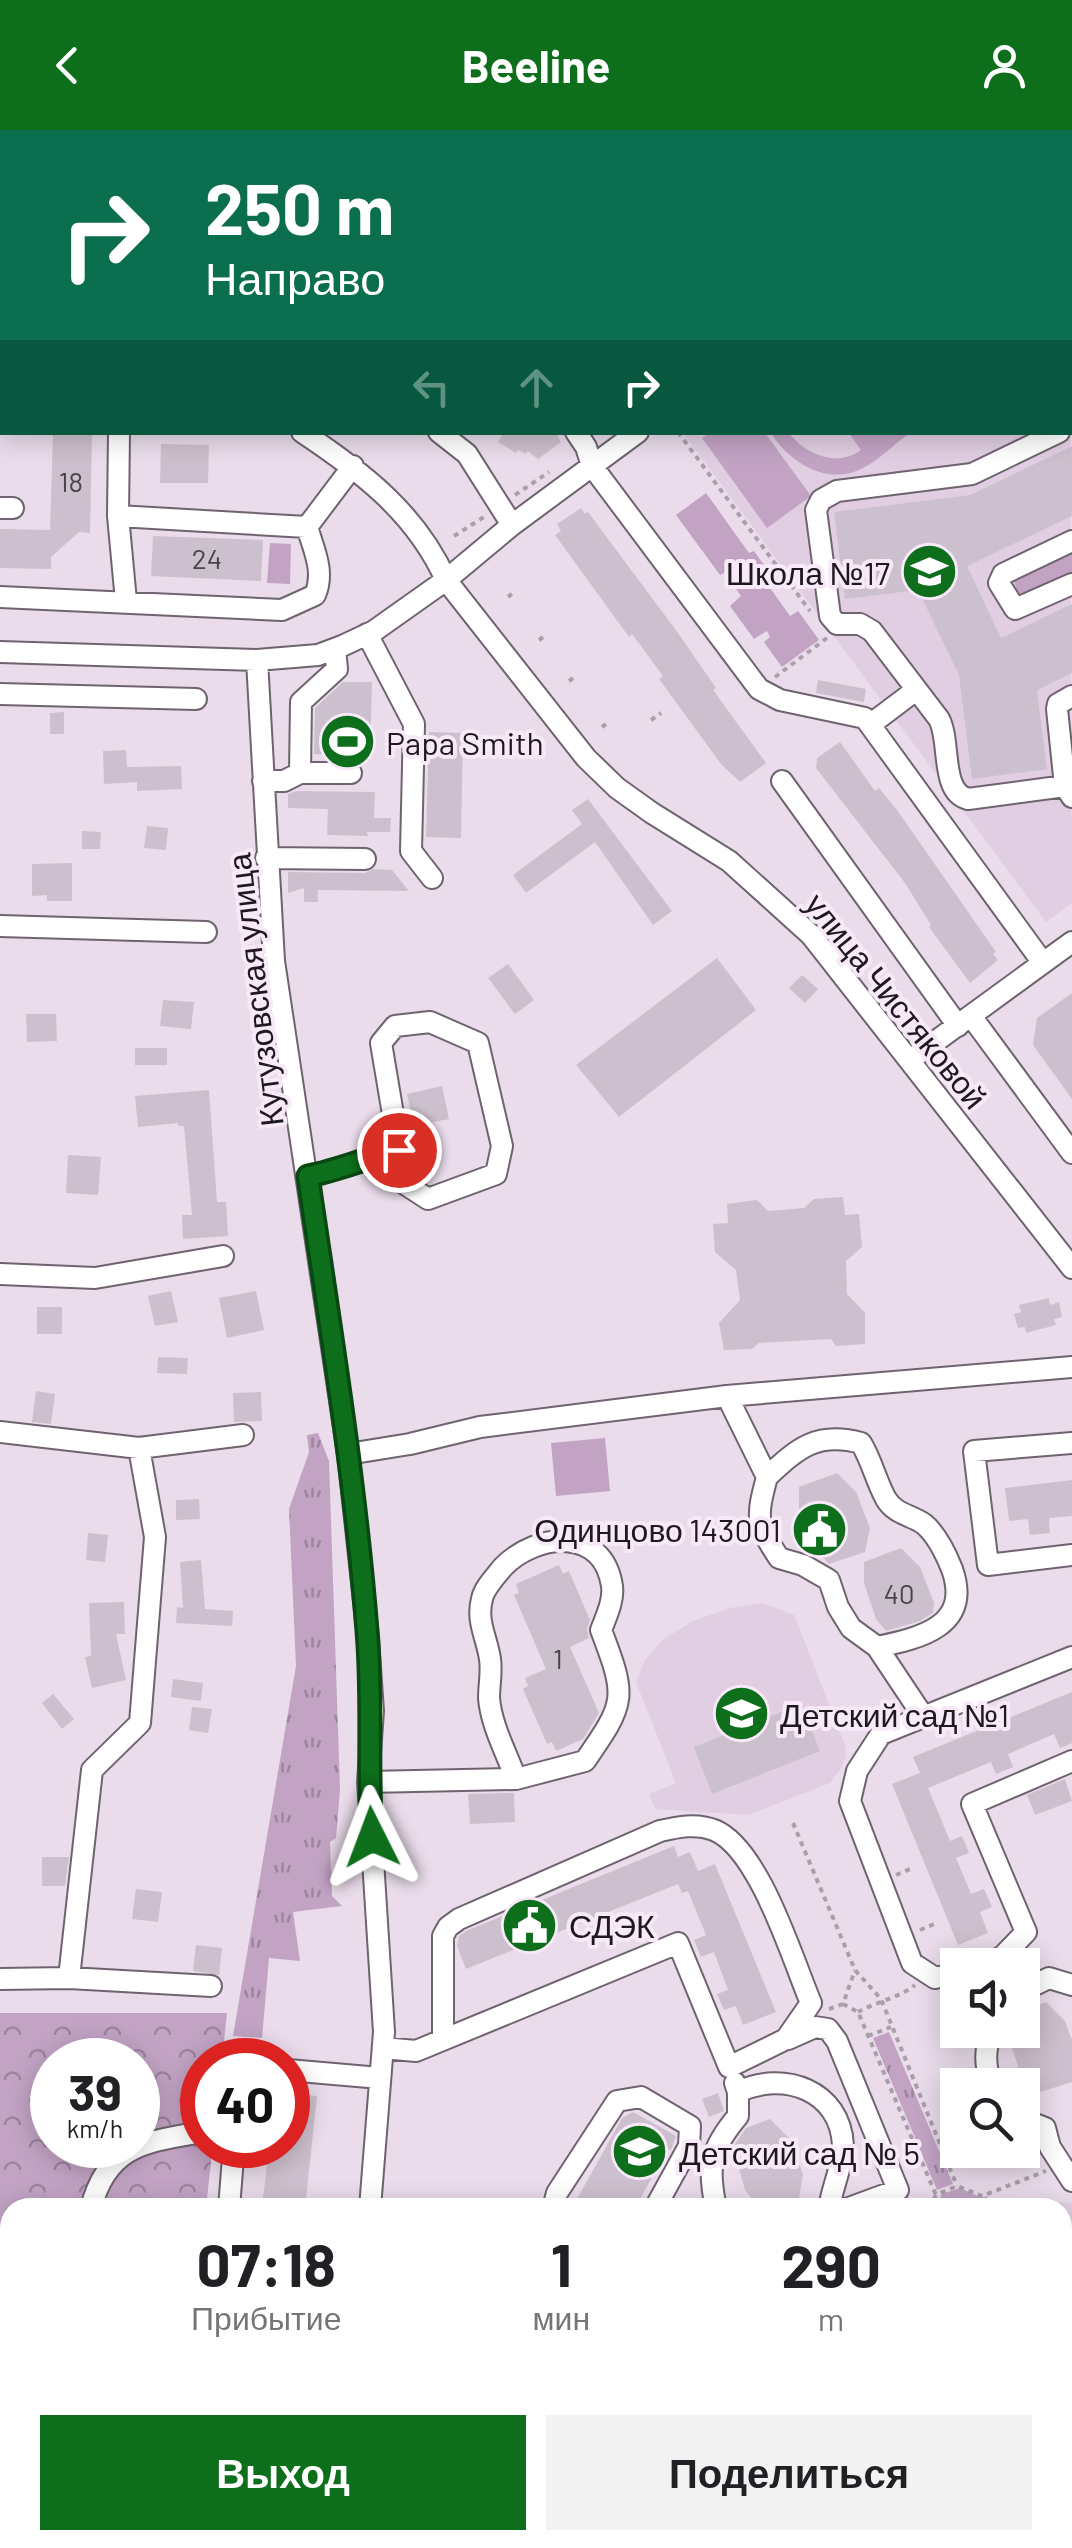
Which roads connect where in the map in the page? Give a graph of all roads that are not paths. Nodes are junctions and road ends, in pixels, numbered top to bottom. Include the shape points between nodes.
1 (118, 435) edge
2 (306, 435) edge
3 (443, 435) edge
4 (578, 435) edge
5 (634, 435) edge
6 (1053, 435) edge
7 (353, 466) junction
8 (592, 466) junction
9 (118, 516) junction
10 (512, 525) junction
11 (307, 528) junction
12 (1072, 541) edge
13 (446, 580) junction
14 (1072, 584) edge
15 (0, 597) edge
16 (126, 602) junction
17 (366, 634) junction
18 (335, 649) junction
19 (0, 652) edge
20 (257, 660) junction
21 (916, 690) junction
22 (0, 694) edge
23 (1072, 696) edge
24 (196, 699) dead end
25 (871, 724) junction
26 (300, 772) junction
27 (350, 773) dead end
28 (263, 781) junction
29 (782, 782) dead end
30 (1068, 792) edge
31 (266, 858) junction
32 (365, 859) dead end
33 (432, 878) dead end
34 (0, 926) edge
35 (206, 932) dead end
36 (1072, 942) edge
37 (1043, 963) junction
38 (965, 1021) junction
39 (910, 1060) junction
40 (399, 1150) junction
41 (1072, 1153) edge
42 (308, 1176) junction
43 (223, 1256) dead end
44 (1072, 1268) edge
45 (0, 1274) edge
46 (1072, 1367) edge
47 (726, 1396) junction
48 (0, 1432) edge
49 (243, 1435) dead end
50 (1072, 1443) edge
51 (138, 1448) junction
52 (348, 1454) junction
53 (768, 1477) junction
54 (1072, 1555) edge
55 (877, 1647) junction
56 (1072, 1657) edge
57 (923, 1716) junction
58 (1072, 1762) edge
59 (516, 1779) junction
60 (368, 1782) junction
61 (1011, 1948) edge
62 (940, 1977) edge
63 (68, 1978) junction
64 (0, 1979) edge
65 (1040, 1982) edge
66 (1072, 1985) edge
67 (212, 1986) dead end
68 (443, 2038) junction
69 (786, 2039) junction
70 (383, 2048) junction
71 (729, 2067) junction
72 (310, 2072) edge
73 (380, 2078) junction
74 (738, 2092) junction
75 (1040, 2126) edge
76 (180, 2136) edge
77 (232, 2168) edge
78 (1066, 2173) edge
79 (94, 2198) edge
80 (230, 2198) edge
81 (371, 2198) edge
82 (556, 2198) edge
83 (661, 2198) edge
84 (714, 2198) edge
85 (831, 2198) edge
86 (876, 2198) edge

1 - 9 street
2 - 7 street, улица Чистяковой
3 - 10 street via 467,454
4 - 8 street
5 - 8 street
6 - 21 street via 972,474 837,492 817,505 830,616 837,624 872,631
7 - 11 street
7 - 13 street, улица Чистяковой via 403,512
8 - 10 street
8 - 25 street via 759,688
9 - 11 street
9 - 16 street
10 - 13 street
11 - 16 street via 320,583 315,594 282,610
12 - 14 street via 999,577 1014,609
13 - 17 street
13 - 39 street, улица Чистяковой via 586,758 617,788 772,897 811,934
15 - 16 street
17 - 18 street
17 - 33 street via 414,724 411,851
18 - 20 street
18 - 26 street via 337,669 301,702
19 - 20 street
20 - 28 street, Кутузовская улица
21 - 25 street
21 - 30 street via 943,726 952,786 962,798
22 - 24 street
23 - 30 street via 1057,709
25 - 37 street
26 - 27 street
26 - 28 street via 284,782
28 - 31 street, Кутузовская улица
29 - 38 street
31 - 32 street
31 - 42 street, Кутузовская улица via 274,961
34 - 35 street
36 - 37 street
37 - 38 street
38 - 39 street
38 - 41 street
39 - 44 street, улица Чистяковой
40 - 40 street via 382,1043 395,1026 430,1022 478,1044 502,1146 496,1174 428,1199 404,1184
40 - 42 street
42 - 52 street, Кутузовская улица
43 - 45 street via 95,1278
46 - 47 street
47 - 52 street via 480,1426
47 - 53 street
48 - 51 street
49 - 51 street
50 - 54 street via 974,1452 988,1564
51 - 63 street via 154,1537 140,1723 92,1770
52 - 60 street, Кутузовская улица via 373,1711
53 - 55 street via 760,1529 779,1558 829,1580 851,1628
53 - 55 street via 800,1446 839,1437 861,1443 886,1500 924,1524 942,1547 958,1588 952,1616 910,1640
55 - 57 street
56 - 57 street
57 - 62 street via 881,1734 857,1772 850,1802 912,1963
58 - 61 street via 972,1804 1026,1932
59 - 59 street via 585,1761 617,1712 620,1688 601,1630 612,1585 602,1563 574,1541 523,1551 482,1596 489,1701
59 - 60 street
60 - 70 street, Кутузовская улица
63 - 64 street
63 - 67 street
65 - 66 street via 1049,1978
68 - 69 street via 448,1927 660,1831 689,1825 714,1830 738,1846 756,1874 810,2003
68 - 70 street via 416,2050
68 - 71 street via 678,1943
69 - 71 street
69 - 86 street via 815,2027 828,2029 838,2042 898,2190
70 - 73 street, Кутузовская улица
71 - 74 street
72 - 73 street
73 - 81 street, Кутузовская улица
74 - 84 street via 738,2116 712,2156
74 - 85 street via 787,2082 820,2096 843,2144
75 - 78 street
76 - 79 street via 112,2161
77 - 80 street
82 - 83 street via 617,2101 641,2097 690,2126 690,2146

